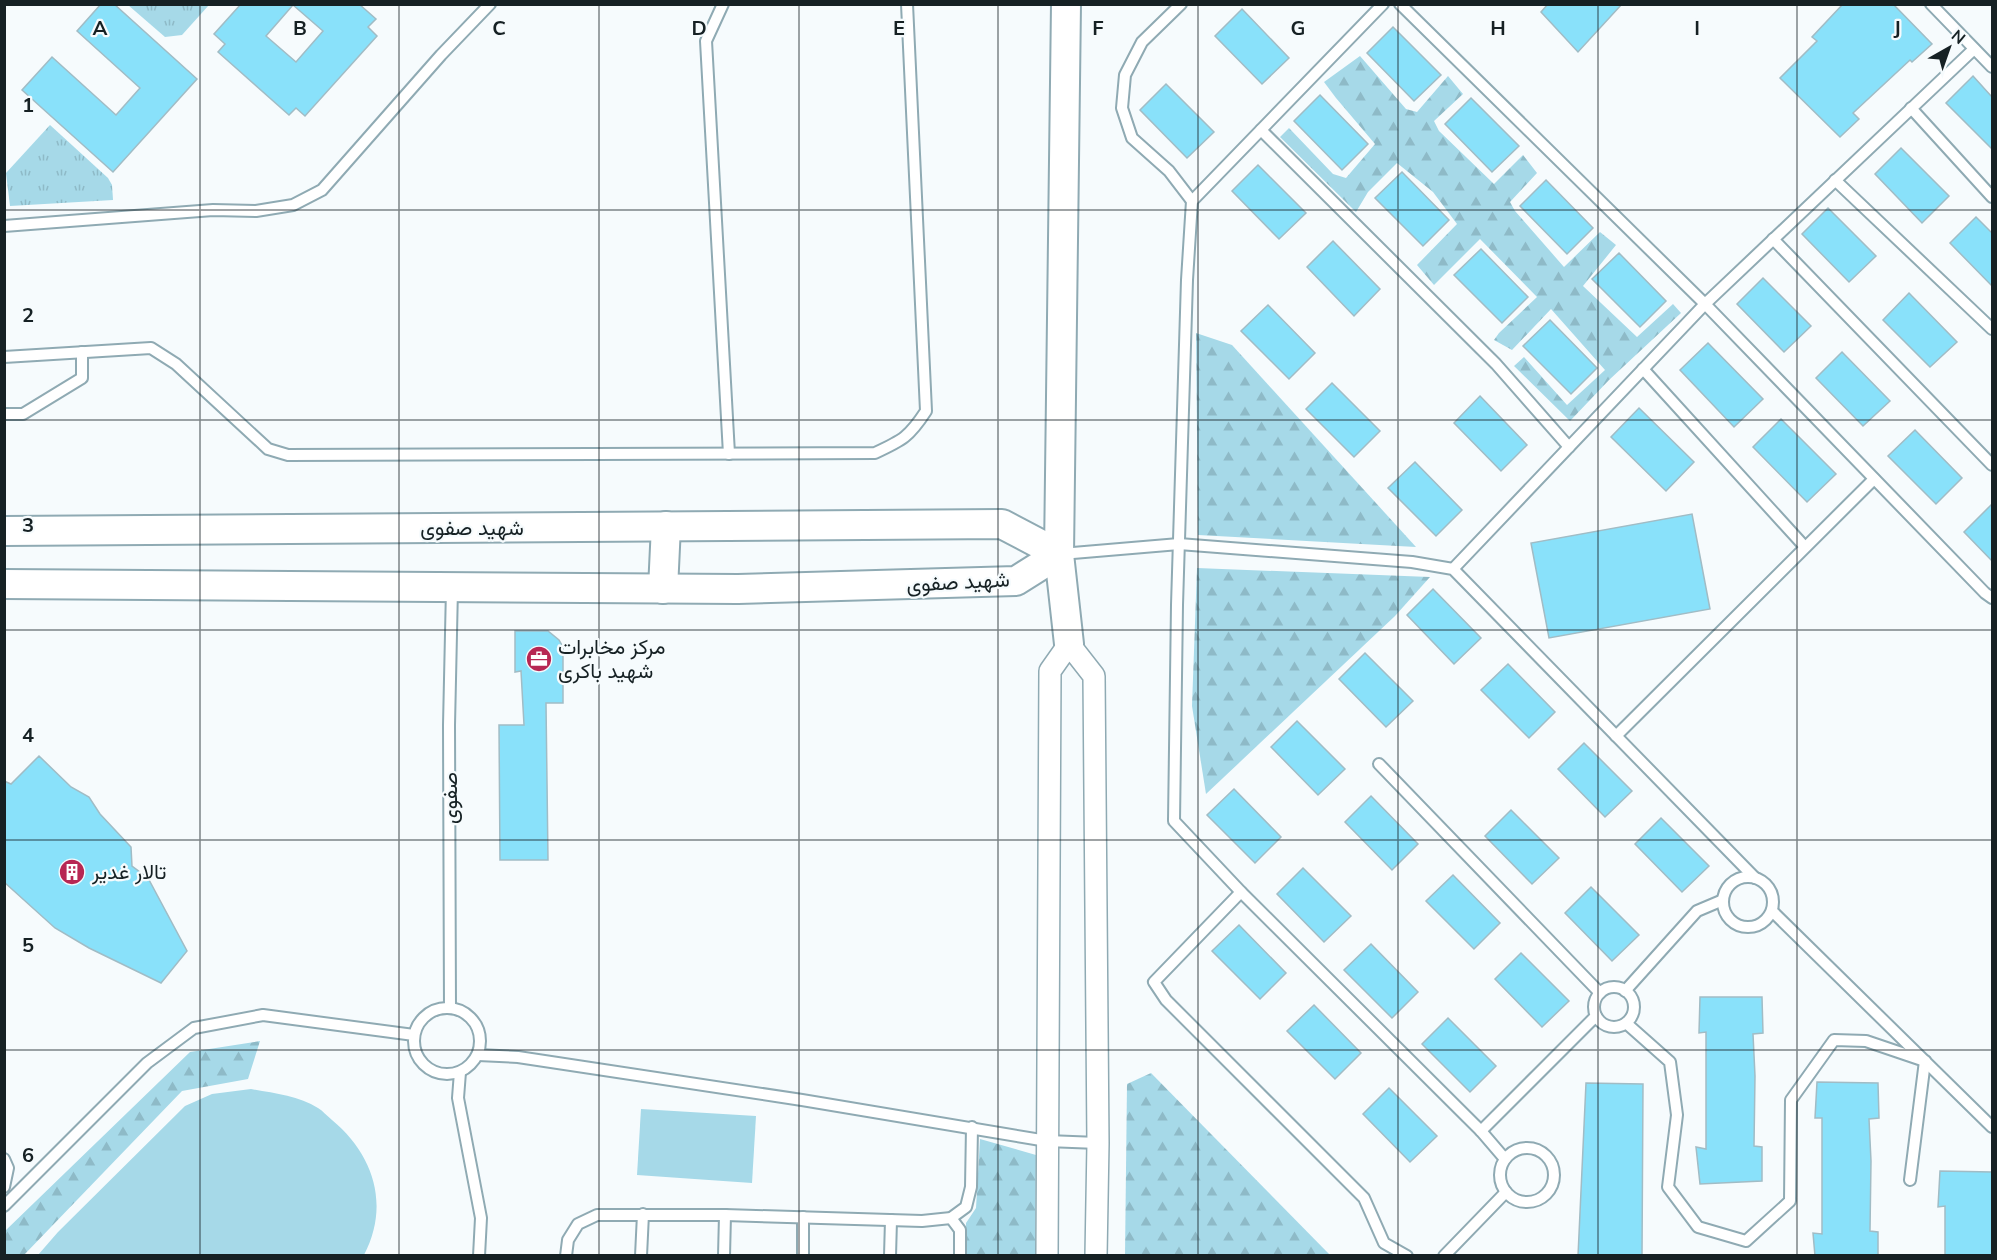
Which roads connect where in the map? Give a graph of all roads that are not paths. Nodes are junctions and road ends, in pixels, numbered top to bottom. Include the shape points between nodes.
1 (490, 4) edge
2 (723, 4) edge
3 (908, 4) edge
4 (1066, 4) edge
5 (1181, 4) edge
6 (1383, 4) edge
7 (1401, 4) edge
8 (1931, 4) edge
9 (1974, 49) junction
10 (1992, 67) edge
11 (1911, 108) junction
12 (1261, 130) junction
13 (1835, 180) junction
14 (1992, 197) edge
15 (1192, 201) junction
16 (4, 226) edge
17 (1773, 239) junction
18 (1705, 304) junction
19 (1992, 329) edge
20 (82, 352) junction
21 (4, 357) edge
22 (1643, 369) junction
23 (4, 414) edge
24 (1569, 447) junction
25 (729, 454) junction
26 (1992, 465) edge
27 (1874, 479) junction
28 (666, 526) junction
29 (4, 531) edge
30 (1179, 544) junction
31 (1805, 547) junction
32 (1059, 554) junction
33 (1453, 570) junction
34 (4, 584) edge
35 (452, 588) junction
36 (663, 589) junction
37 (1990, 597) edge
38 (1069, 644) junction
39 (1616, 736) junction
40 (1379, 764) dead end
41 (1755, 878) junction
42 (1241, 892) junction
43 (1723, 900) junction
44 (1772, 911) junction
45 (1625, 991) junction
46 (1600, 993) junction
47 (450, 1008) junction
48 (1596, 1016) junction
49 (1626, 1023) junction
50 (414, 1035) junction
51 (478, 1055) junction
52 (1925, 1061) junction
53 (460, 1072) junction
54 (972, 1127) junction
55 (1992, 1127) edge
56 (1481, 1131) junction
57 (1047, 1141) junction
58 (1098, 1143) junction
59 (4, 1159) edge
60 (1505, 1159) junction
61 (1910, 1180) dead end
62 (4, 1187) edge
63 (1506, 1192) junction
64 (4, 1206) edge
65 (642, 1214) junction
66 (725, 1215) junction
67 (803, 1217) junction
68 (951, 1218) junction
69 (891, 1220) junction
70 (479, 1256) edge
71 (566, 1256) edge
72 (642, 1256) edge
73 (724, 1256) edge
74 (803, 1256) edge
75 (890, 1256) edge
76 (960, 1256) edge
77 (1047, 1256) edge
78 (1096, 1256) edge
79 (1407, 1256) edge
80 (1444, 1256) edge

1 - 16 lane via 322,190 293,205 256,211 213,210
2 - 25 lane via 706,41
3 - 25 lane via 926,411 902,441 875,453
4 - 32 street
5 - 15 lane via 1142,42 1125,75 1122,108 1132,138 1169,171
6 - 12 lane
7 - 18 lane
8 - 9 lane
9 - 10 lane
9 - 11 lane
11 - 13 lane
11 - 14 lane
12 - 15 lane
12 - 24 lane via 1496,364
13 - 17 lane
13 - 19 lane
15 - 30 lane
17 - 18 lane
17 - 26 lane
18 - 22 lane
18 - 27 lane
20 - 21 lane
20 - 23 lane via 82,378 23,414
20 - 25 lane via 151,348 176,364 268,449 288,455
22 - 24 lane
22 - 31 lane
24 - 33 lane
27 - 31 lane
27 - 37 lane
28 - 29 street, شهید صفوی
28 - 32 street, شهید صفوی via 1002,524
28 - 36 street
30 - 32 lane
30 - 33 lane via 1412,562
30 - 42 lane via 1174,821
31 - 39 lane
32 - 36 street, شهید صفوی via 1016,581
32 - 38 street
33 - 39 lane
34 - 35 street, شهید صفوی
35 - 36 street, شهید صفوی
35 - 47 lane, صفوی
38 - 57 street via 1050,671
38 - 58 street via 1094,676
39 - 41 lane
40 - 46 lane
41 - 43 lane via 1733,881
41 - 44 lane via 1772,894
42 - 56 lane
42 - 79 lane via 1154,982 1166,1000 1364,1198 1384,1243
43 - 44 lane via 1726,915 1746,927 1761,923
43 - 45 lane via 1697,910
44 - 52 lane
45 - 46 lane via 1612,987
45 - 49 lane via 1634,1007
46 - 48 lane via 1594,1004
47 - 50 lane via 431,1012
47 - 51 lane via 469,1016 476,1024 480,1034
48 - 49 lane via 1609,1027
48 - 56 lane
49 - 52 lane via 1670,1062 1677,1115 1668,1186 1698,1227 1746,1241 1790,1201 1791,1100 1834,1040 1866,1041
50 - 53 lane via 417,1055 423,1064 440,1074
50 - 64 lane via 264,1015 194,1028 147,1063
51 - 53 lane
51 - 54 lane via 518,1057
52 - 55 lane
52 - 61 lane
53 - 70 lane via 458,1098 482,1218
54 - 57 lane
54 - 68 lane via 971,1187 966,1207
56 - 60 lane
57 - 58 lane
57 - 77 street
58 - 78 street
59 - 62 lane via 8,1168
60 - 63 lane via 1500,1175
60 - 63 lane via 1514,1151 1531,1148 1547,1155 1554,1171 1551,1189 1538,1200 1520,1201
63 - 80 lane
65 - 66 lane
65 - 71 lane via 597,1215 578,1224 568,1240
65 - 72 lane
66 - 67 lane
66 - 73 lane
67 - 69 lane
67 - 74 lane
68 - 69 lane
68 - 76 lane via 960,1230
69 - 75 lane

